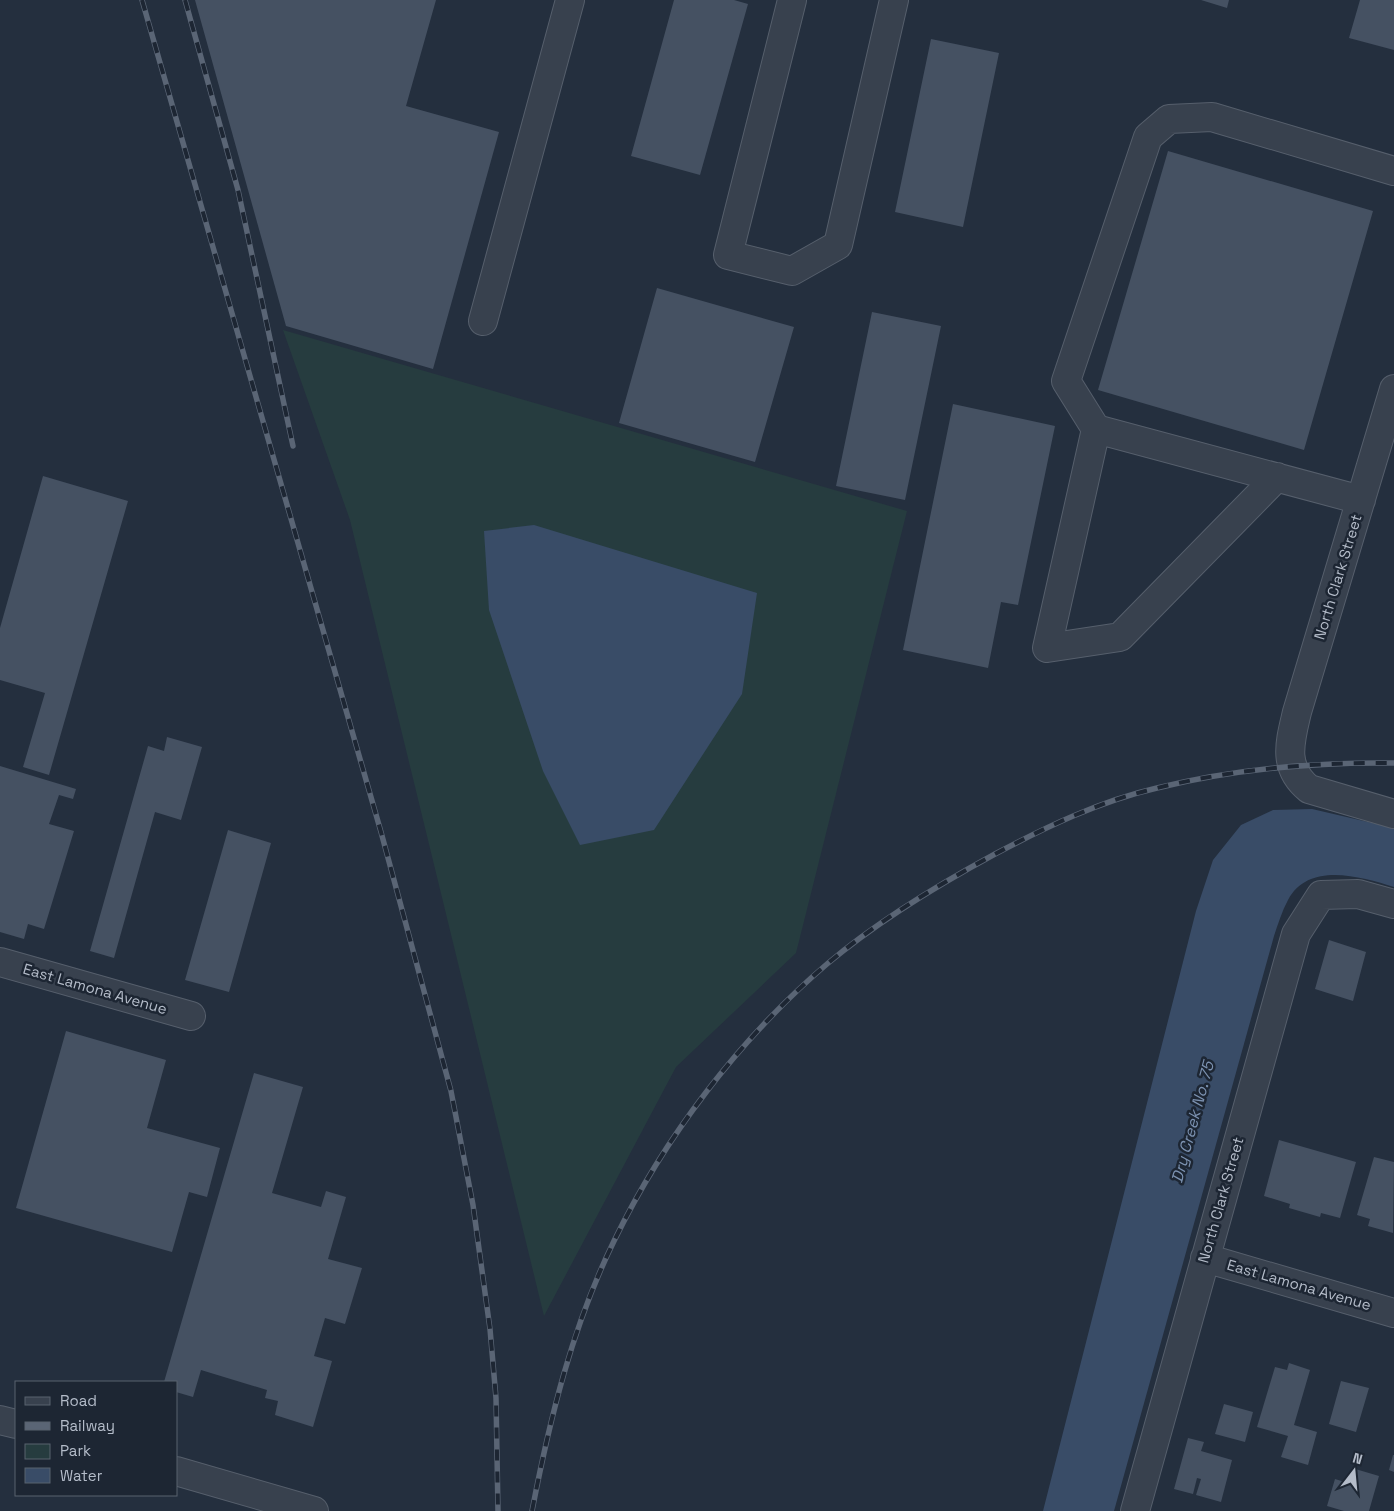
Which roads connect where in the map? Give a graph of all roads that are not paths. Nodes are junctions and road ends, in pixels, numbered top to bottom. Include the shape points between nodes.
1 (570, 0) edge
2 (792, 0) edge
3 (894, 0) edge
4 (1394, 170) edge
5 (483, 321) dead end
6 (1394, 388) edge
7 (1096, 429) junction
8 (1277, 477) junction
9 (1361, 500) junction
10 (1394, 814) edge
11 (1394, 904) edge
12 (0, 962) edge
13 (191, 1016) dead end
14 (1204, 1258) junction
15 (1394, 1313) edge
16 (0, 1420) edge
17 (15, 1424) edge
18 (178, 1472) edge
19 (314, 1511) edge
20 (1135, 1511) edge

1 - 5 street
2 - 3 street via 728,255 792,271 838,245
4 - 7 street via 1212,117 1169,119 1148,137 1066,381
6 - 9 street, North Clark Street
7 - 8 street
7 - 8 street via 1047,648 1120,637
8 - 9 street
9 - 10 street, North Clark Street via 1297,712 1291,766 1298,780 1309,789
11 - 14 street, North Clark Street via 1358,894 1321,895 1296,934
12 - 13 street, East Lamona Avenue
14 - 15 street, East Lamona Avenue
14 - 20 street, North Clark Street
16 - 17 street
18 - 19 street

